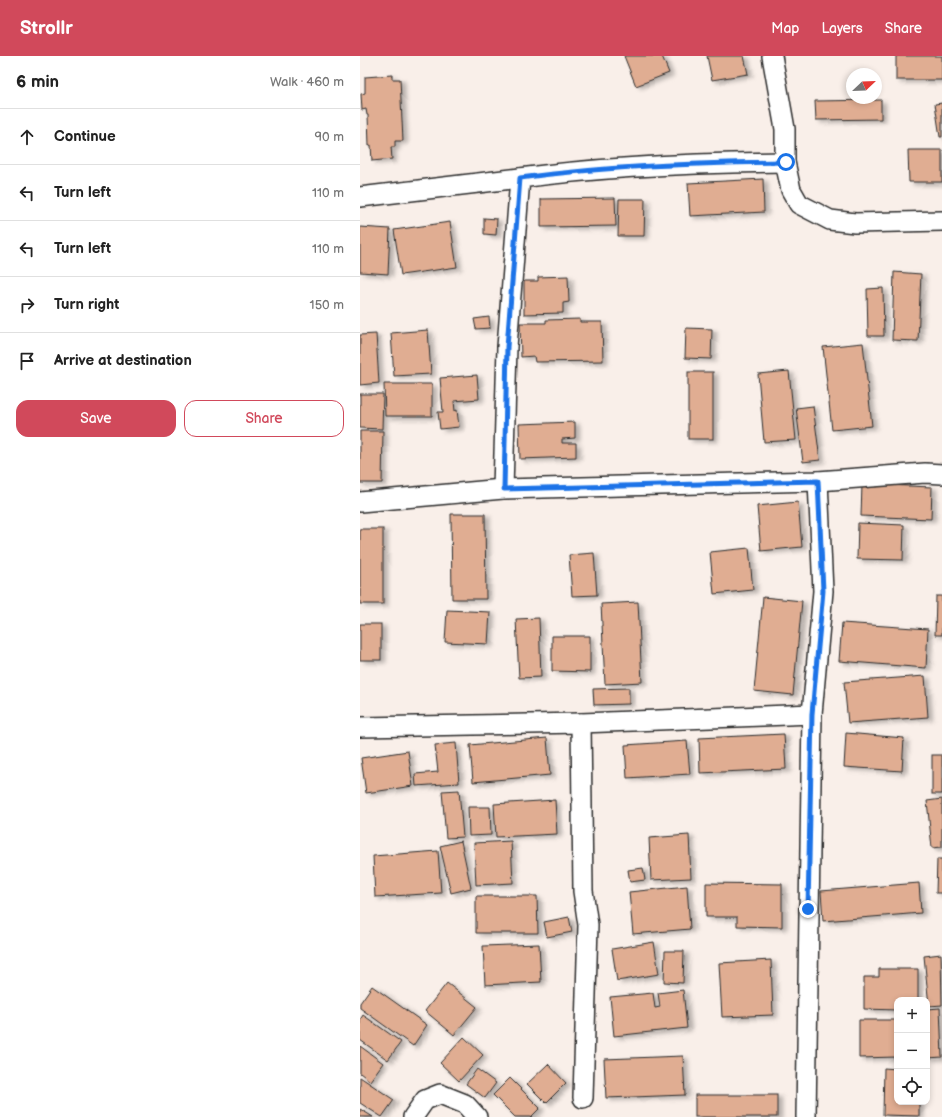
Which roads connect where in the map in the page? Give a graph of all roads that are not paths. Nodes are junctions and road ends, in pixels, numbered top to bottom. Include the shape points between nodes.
1 (772, 56) edge
2 (786, 162) junction
3 (520, 178) junction
4 (360, 197) edge
5 (942, 221) edge
6 (942, 474) edge
7 (818, 481) junction
8 (504, 489) junction
9 (360, 502) edge
10 (812, 714) junction
11 (581, 722) junction
12 (360, 727) edge
13 (584, 1098) dead end
14 (413, 1117) edge
15 (477, 1117) edge
16 (806, 1117) edge

1 - 2 street via 785,129
2 - 3 street via 703,163 596,169
2 - 5 street via 791,190 799,204 830,220 855,223
3 - 4 street
3 - 8 street via 507,347
6 - 7 street
7 - 8 street
7 - 10 street via 823,591
8 - 9 street
10 - 11 street
10 - 16 street
11 - 12 street
11 - 13 street via 582,891 588,925
14 - 15 street via 425,1100 440,1094 465,1104

